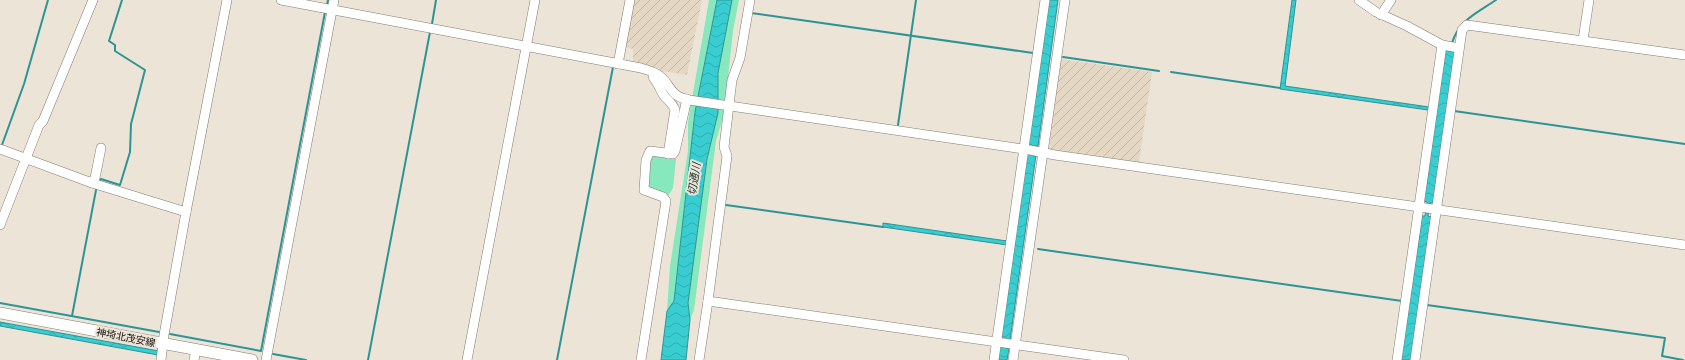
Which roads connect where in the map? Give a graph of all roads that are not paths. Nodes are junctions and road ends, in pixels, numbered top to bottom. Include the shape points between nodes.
1 (93, 0) edge
2 (227, 0) edge
3 (281, 0) edge
4 (334, 0) edge
5 (535, 0) edge
6 (630, 0) edge
7 (750, 0) edge
8 (1045, 0) edge
9 (1065, 0) edge
10 (1359, 0) edge
11 (1391, 0) edge
12 (1589, 0) edge
13 (332, 10) junction
14 (1381, 14) junction
15 (1584, 40) junction
16 (1442, 45) junction
17 (526, 46) junction
18 (1459, 48) junction
19 (1685, 55) edge
20 (618, 64) junction
21 (652, 72) junction
22 (688, 99) junction
23 (727, 105) junction
24 (0, 148) edge
25 (101, 148) dead end
26 (1033, 150) junction
27 (668, 154) junction
28 (26, 158) junction
29 (92, 183) junction
30 (1428, 209) junction
31 (186, 212) junction
32 (0, 226) edge
33 (1685, 245) edge
34 (708, 301) junction
35 (0, 313) edge
36 (1005, 343) junction
37 (162, 353) edge
38 (195, 355) edge
39 (252, 360) edge
40 (266, 360) edge
41 (467, 360) edge
42 (641, 360) edge
43 (698, 360) edge
44 (994, 360) edge
45 (1013, 360) edge
46 (1124, 360) edge
47 (1397, 360) edge
48 (1415, 360) edge

1 - 28 street
2 - 31 street
3 - 13 street
4 - 13 street
5 - 17 street
6 - 20 street
7 - 23 street via 740,58 736,64
8 - 26 street
9 - 26 street
10 - 14 street
11 - 14 street
12 - 15 street
13 - 17 street
13 - 40 street
14 - 16 street
15 - 18 street via 1467,25 1462,30
15 - 19 street
16 - 18 street
16 - 30 street
17 - 20 street
17 - 41 street
18 - 30 street
20 - 21 street
21 - 22 street via 659,75 676,95
21 - 27 street via 664,96 675,110
22 - 23 street
22 - 27 street via 675,151
23 - 26 street
23 - 34 street via 724,147 727,156
24 - 28 street
25 - 29 street
26 - 30 street
26 - 36 street
26 - 36 street
27 - 42 street via 650,151 646,160 644,190 666,201
28 - 29 street
28 - 32 street
29 - 31 street
30 - 33 street
30 - 47 street
30 - 48 street
31 - 37 street
34 - 36 street
34 - 43 street
35 - 37 main road, 神埼北茂安線
36 - 44 street
36 - 45 street
36 - 46 street
37 - 38 main road, 神埼北茂安線
38 - 39 main road, 神埼北茂安線

